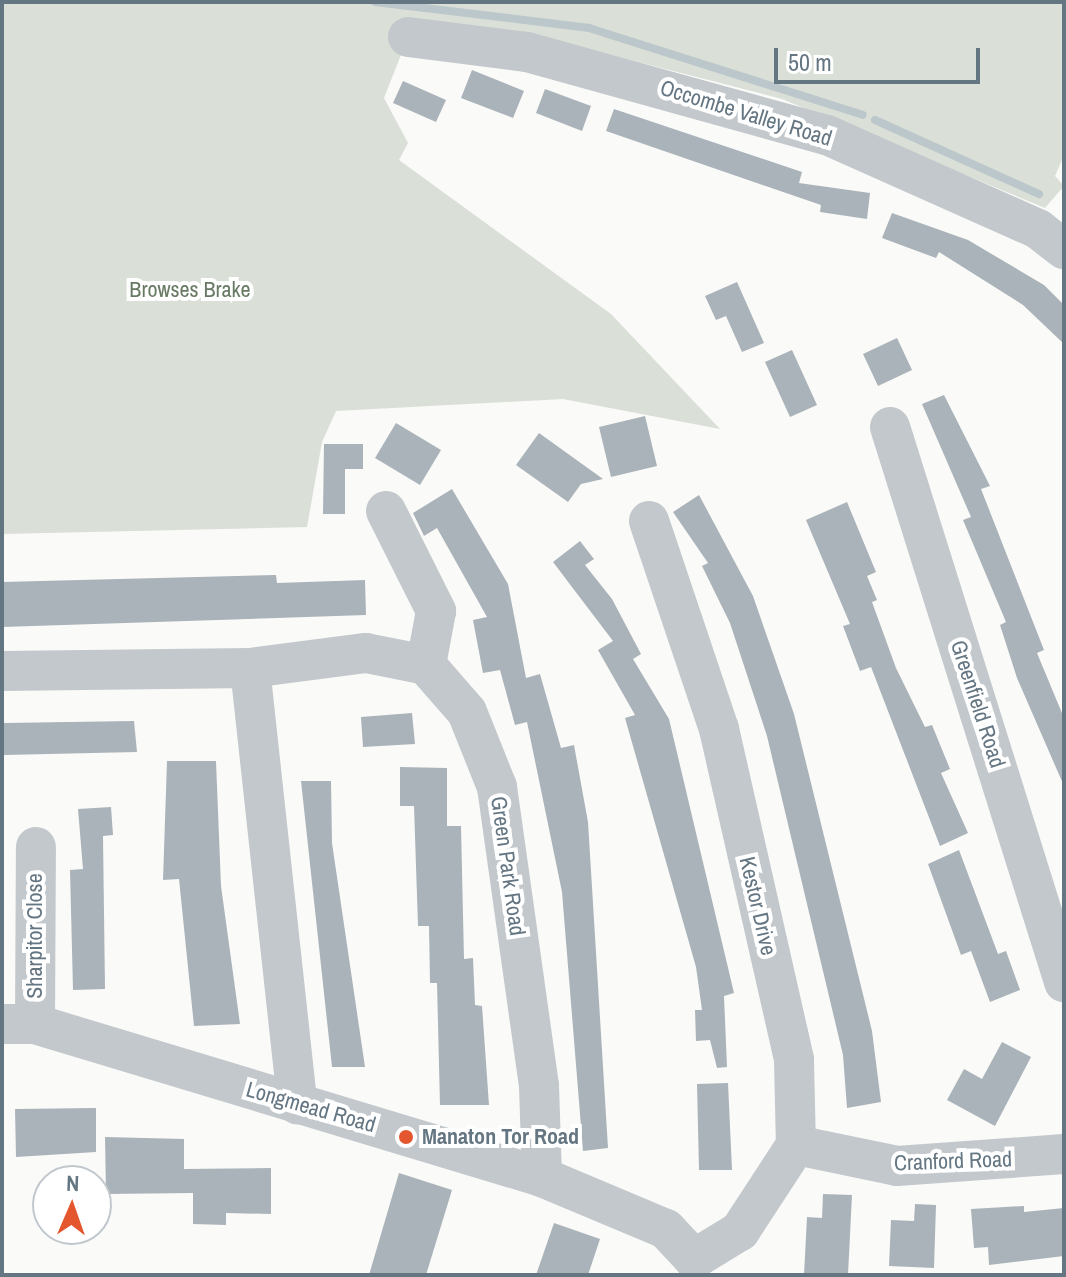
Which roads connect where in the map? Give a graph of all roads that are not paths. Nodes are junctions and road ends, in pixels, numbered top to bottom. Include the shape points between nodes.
1 (408, 37) dead end
2 (1064, 249) edge
3 (890, 427) dead end
4 (386, 511) dead end
5 (649, 521) dead end
6 (426, 665) junction
7 (250, 668) junction
8 (2, 671) edge
9 (36, 847) dead end
10 (1064, 982) edge
11 (18, 1024) edge
12 (297, 1104) junction
13 (796, 1145) junction
14 (1064, 1154) edge
15 (542, 1177) junction
16 (695, 1267) edge

1 - 2 street, Occombe Valley Road via 527,52 827,135 1038,229
3 - 10 street, Greenfield Road
4 - 6 street via 436,611
5 - 13 street, Kestor Drive via 719,729 794,1060
6 - 7 street via 366,653
6 - 15 street, Green Park Road via 467,712 497,787 539,1086
7 - 8 street
7 - 12 street
9 - 11 street, Sharpitor Close
11 - 12 street, Longmead Road
12 - 15 street, Longmead Road
13 - 14 street, Cranford Road via 897,1166
13 - 16 street via 740,1231
15 - 16 street, Longmead Road via 666,1229

